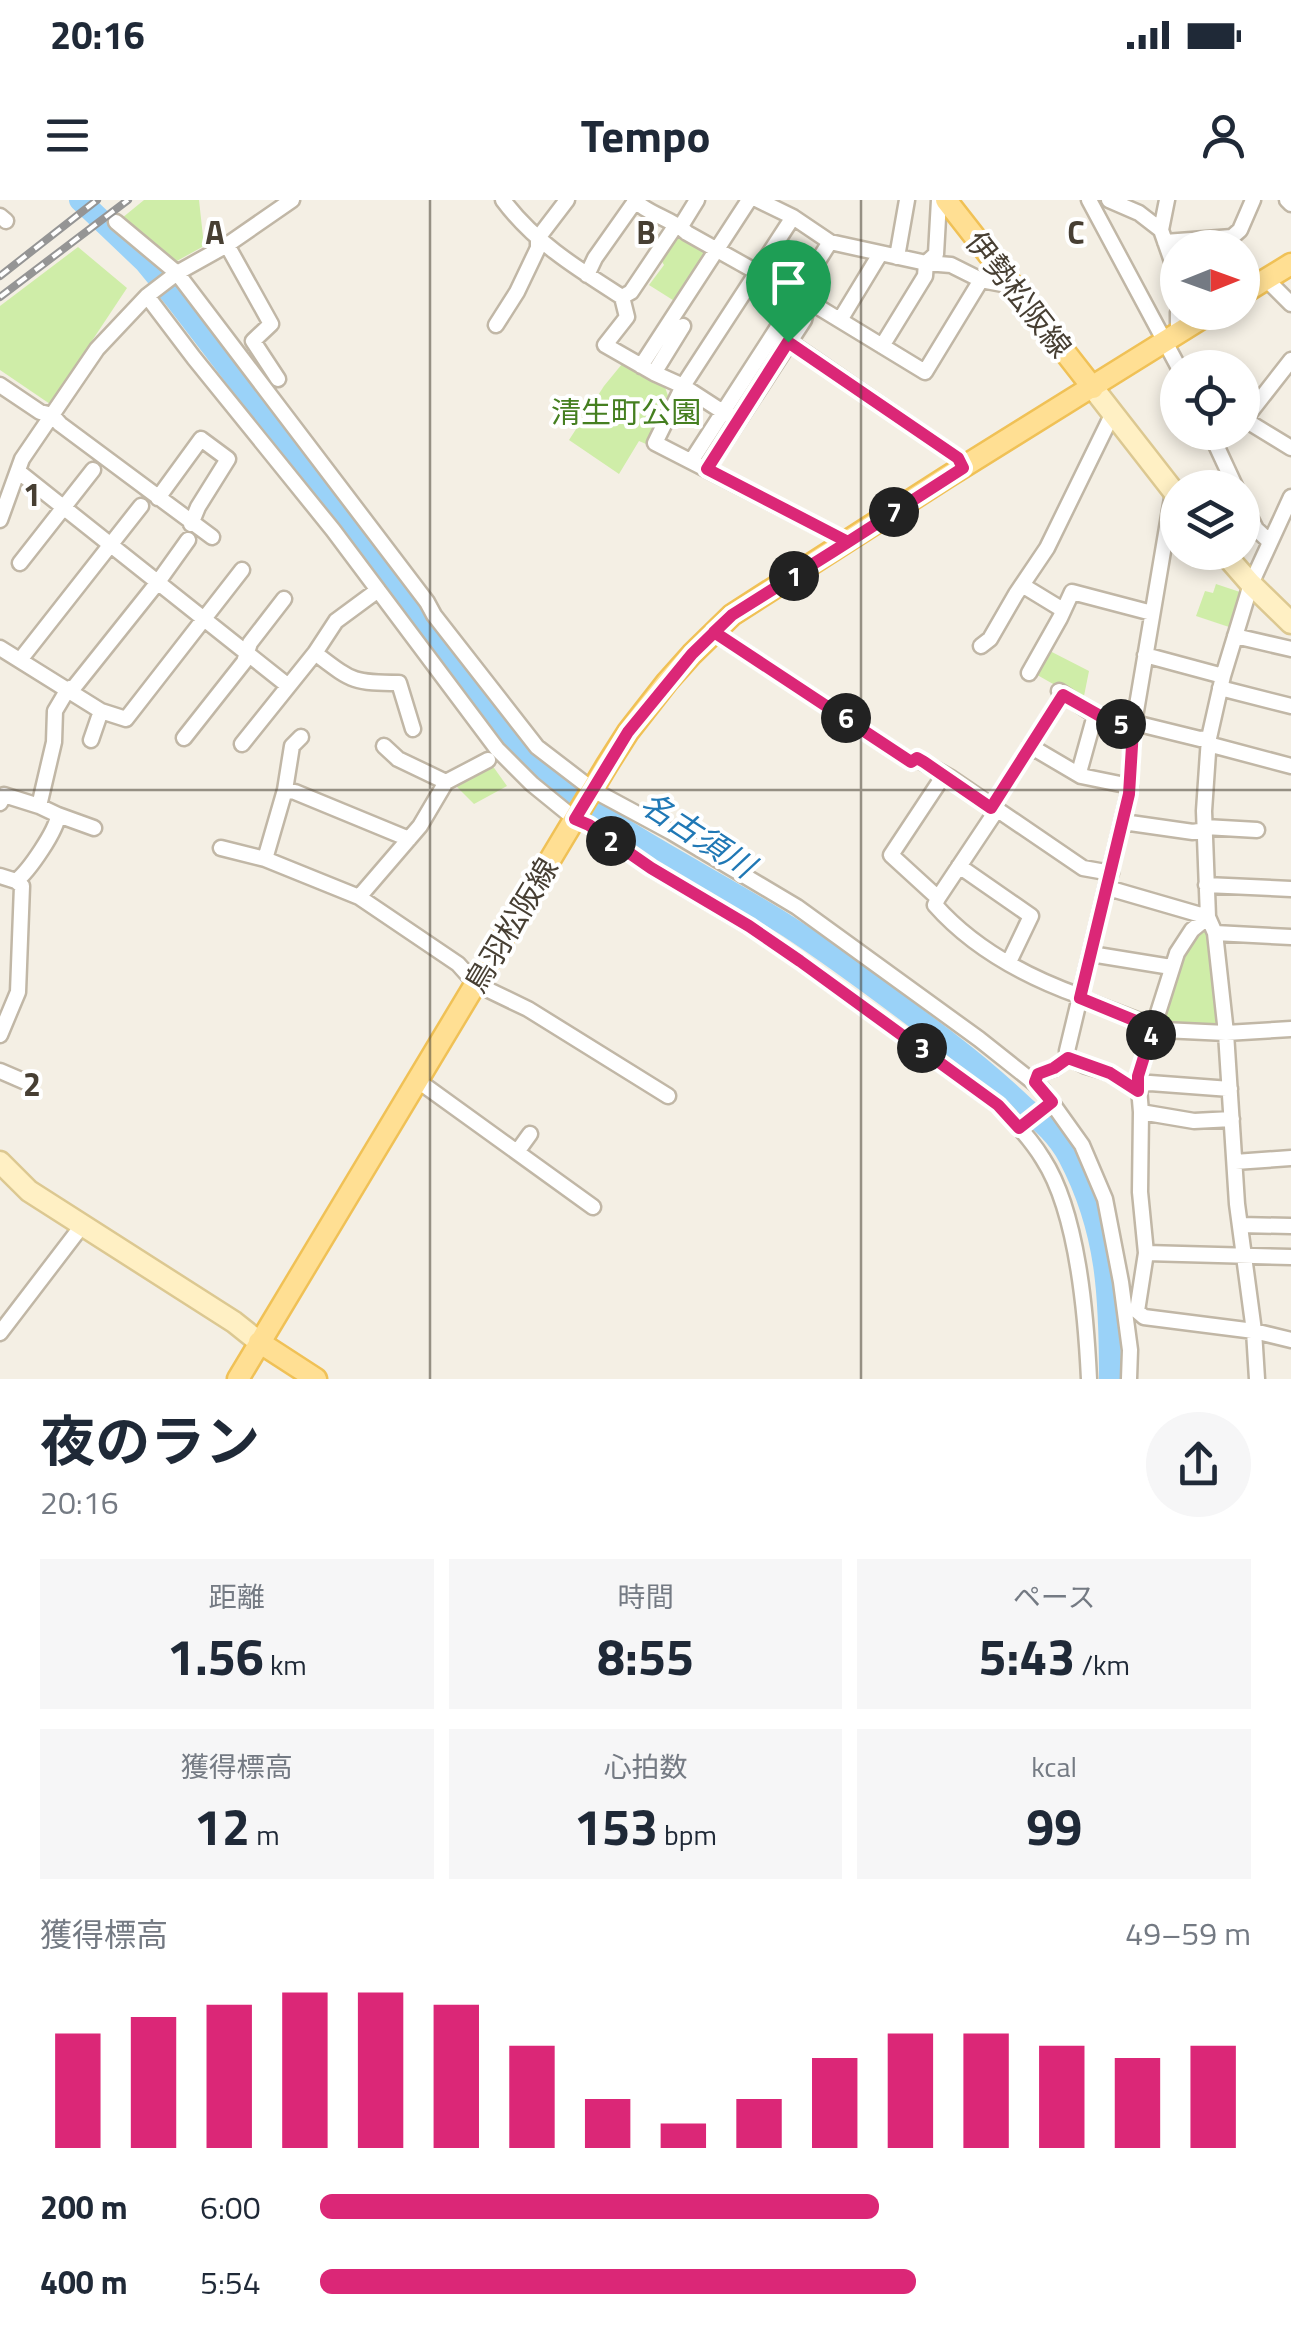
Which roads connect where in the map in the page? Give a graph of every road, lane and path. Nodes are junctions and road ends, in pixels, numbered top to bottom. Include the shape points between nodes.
1 (292, 200) edge
2 (503, 200) edge
3 (567, 200) edge
4 (635, 200) edge
5 (697, 200) edge
6 (749, 200) edge
7 (758, 200) edge
8 (907, 200) edge
9 (942, 200) edge
10 (1088, 200) edge
11 (1109, 200) edge
12 (1168, 200) edge
13 (1253, 200) edge
14 (793, 217) junction
15 (116, 222) dead end
16 (678, 226) junction
17 (1164, 230) edge
18 (1240, 230) edge
19 (1160, 233) edge
20 (538, 238) junction
21 (830, 242) junction
22 (226, 245) junction
23 (718, 250) junction
24 (880, 254) junction
25 (897, 257) junction
26 (926, 263) junction
27 (1291, 264) edge
28 (177, 273) junction
29 (586, 275) junction
30 (754, 279) junction
31 (1266, 279) junction
32 (981, 280) junction
33 (1260, 283) edge
34 (1013, 286) junction
35 (148, 296) junction
36 (622, 297) junction
37 (803, 298) junction
38 (1291, 304) edge
39 (789, 310) junction
40 (1160, 310) edge
41 (804, 320) junction
42 (840, 320) junction
43 (496, 325) dead end
44 (683, 326) dead end
45 (1173, 330) edge
46 (788, 342) junction
47 (882, 346) junction
48 (1291, 360) edge
49 (647, 370) junction
50 (278, 379) dead end
51 (0, 385) edge
52 (683, 386) junction
53 (1093, 388) junction
54 (1260, 398) edge
55 (723, 412) junction
56 (52, 415) junction
57 (1112, 415) junction
58 (739, 419) junction
59 (1260, 428) edge
60 (1291, 448) edge
61 (692, 460) junction
62 (963, 468) junction
63 (707, 469) junction
64 (93, 470) dead end
65 (19, 472) junction
66 (1160, 476) edge
67 (1291, 497) edge
68 (158, 498) junction
69 (141, 506) dead end
70 (62, 507) junction
71 (0, 520) edge
72 (190, 524) junction
73 (1285, 526) edge
74 (1260, 533) edge
75 (212, 538) dead end
76 (188, 540) dead end
77 (1269, 541) junction
78 (848, 542) junction
79 (111, 545) junction
80 (20, 563) dead end
81 (242, 570) dead end
82 (1160, 570) edge
83 (1239, 570) edge
84 (158, 582) junction
85 (1022, 584) junction
86 (1251, 584) junction
87 (378, 590) junction
88 (284, 599) dead end
89 (1063, 610) junction
90 (1152, 613) junction
91 (204, 619) junction
92 (1291, 623) edge
93 (714, 632) junction
94 (1235, 636) junction
95 (981, 646) dead end
96 (0, 648) edge
97 (1291, 649) edge
98 (246, 652) junction
99 (315, 652) junction
100 (1145, 655) junction
101 (20, 660) junction
102 (1028, 674) dead end
103 (1222, 682) junction
104 (287, 685) junction
105 (68, 690) junction
106 (1291, 706) edge
107 (101, 711) junction
108 (1095, 714) junction
109 (1134, 725) junction
110 (413, 730) dead end
111 (301, 736) dead end
112 (184, 738) dead end
113 (91, 740) dead end
114 (1208, 741) junction
115 (242, 744) dead end
116 (384, 746) dead end
117 (1030, 746) junction
118 (488, 760) dead end
119 (1291, 766) edge
120 (944, 776) junction
121 (1081, 776) junction
122 (446, 782) junction
123 (1130, 786) junction
124 (285, 790) junction
125 (593, 790) junction
126 (0, 803) edge
127 (39, 806) junction
128 (993, 809) junction
129 (58, 815) junction
130 (575, 819) junction
131 (1123, 822) junction
132 (94, 828) dead end
133 (1205, 828) junction
134 (1258, 830) dead end
135 (408, 839) junction
136 (221, 848) dead end
137 (265, 859) junction
138 (959, 866) junction
139 (0, 876) edge
140 (1109, 880) junction
141 (16, 881) junction
142 (1206, 885) junction
143 (1291, 888) edge
144 (359, 898) junction
145 (938, 898) junction
146 (1208, 917) junction
147 (1216, 933) junction
148 (1291, 936) edge
149 (1090, 954) junction
150 (1009, 962) junction
151 (1172, 967) junction
152 (476, 984) junction
153 (1080, 997) junction
154 (1153, 1028) junction
155 (1291, 1029) edge
156 (1226, 1033) junction
157 (0, 1036) edge
158 (1068, 1058) junction
159 (0, 1071) edge
160 (417, 1080) junction
161 (1035, 1082) junction
162 (28, 1083) dead end
163 (1138, 1088) junction
164 (1230, 1089) junction
165 (668, 1096) dead end
166 (1052, 1102) junction
167 (1140, 1112) junction
168 (1232, 1119) junction
169 (1019, 1128) junction
170 (530, 1134) dead end
171 (517, 1152) junction
172 (1291, 1158) edge
173 (0, 1162) edge
174 (1235, 1162) junction
175 (593, 1207) dead end
176 (1240, 1225) junction
177 (81, 1226) junction
178 (1291, 1226) edge
179 (1146, 1254) junction
180 (1244, 1256) junction
181 (1291, 1256) edge
182 (1140, 1283) junction
183 (1125, 1310) junction
184 (1254, 1331) junction
185 (0, 1333) edge
186 (1291, 1340) edge
187 (259, 1342) junction
188 (238, 1379) edge
189 (316, 1379) edge
190 (1089, 1379) edge
191 (1130, 1379) edge
192 (1257, 1379) edge

1 - 22 street
2 - 20 street
3 - 20 street
4 - 16 street
4 - 29 street
5 - 16 street
6 - 23 street
7 - 14 street
8 - 25 street
9 - 26 street via 936,254
9 - 34 main road, 伊勢松阪線
10 - 40 street
11 - 19 street
12 - 17 street
13 - 18 street
14 - 21 street
14 - 30 street
15 - 28 street
16 - 23 street
16 - 36 street
20 - 29 street
20 - 43 street
21 - 24 street
21 - 37 street
22 - 28 street
22 - 50 street via 271,324 253,341
23 - 30 street
23 - 49 street
24 - 25 street
24 - 42 street
25 - 26 street
26 - 32 street
26 - 47 street via 925,276
27 - 31 main road
28 - 35 street
28 - 125 street via 537,747
29 - 36 street
30 - 37 street
30 - 39 street
30 - 52 street
31 - 33 main road
31 - 38 street
32 - 34 street
32 - 47 street via 925,372
34 - 53 main road, 伊勢松阪線
35 - 56 street via 97,349
35 - 87 street
36 - 49 street via 626,317 606,346
37 - 41 street
37 - 42 street
39 - 41 street
39 - 55 street
41 - 46 street
42 - 47 street
44 - 49 street
45 - 53 main road, 鳥羽松阪線
46 - 58 street
46 - 62 street via 958,458
48 - 54 street
49 - 52 street
51 - 56 street
52 - 55 street
52 - 61 street via 655,443
53 - 57 street
53 - 62 main road, 鳥羽松阪線
55 - 58 street
55 - 61 street
56 - 65 street
56 - 68 street
57 - 66 street
57 - 85 street
58 - 63 street
59 - 60 street
61 - 63 street
62 - 78 main road, 鳥羽松阪線
63 - 78 street
64 - 70 street
65 - 70 street
65 - 71 street
67 - 73 street
68 - 72 street
68 - 72 street via 201,439 228,459
69 - 79 street
70 - 79 street
70 - 80 street
72 - 75 street
73 - 77 street
74 - 77 street
76 - 84 street
77 - 86 street
78 - 93 main road, 鳥羽松阪線
79 - 84 street
79 - 101 street
81 - 91 street
82 - 90 street
83 - 86 street
84 - 91 street
84 - 105 street
85 - 89 street
85 - 95 street
86 - 92 street
86 - 94 street
87 - 99 street via 336,621
87 - 130 street via 496,749
88 - 98 street
89 - 90 street via 1072,592
89 - 102 street
90 - 100 street
91 - 98 street
91 - 107 street via 126,719
93 - 120 street via 911,762 917,758
93 - 125 main road, 鳥羽松阪線 via 628,732
94 - 97 street
94 - 103 street
96 - 101 street
98 - 104 street
98 - 112 street
99 - 104 street
99 - 110 street via 348,678 399,683
100 - 103 street
100 - 109 street
101 - 105 street
103 - 106 street
103 - 114 street
104 - 115 street
105 - 107 street
105 - 127 street via 55,711
107 - 113 street
108 - 109 street
108 - 117 street via 1060,692
108 - 121 street
109 - 114 street
109 - 123 street
111 - 124 street via 292,746
114 - 119 street
114 - 133 street
116 - 122 street
117 - 121 street
117 - 128 street
118 - 122 street
120 - 128 street
120 - 145 street via 891,854
121 - 123 street
122 - 135 street
123 - 131 street
124 - 135 street
124 - 137 street
125 - 130 main road, 鳥羽松阪線
125 - 161 street via 797,907
126 - 127 street via 4,795
127 - 129 street
128 - 138 street
128 - 140 street
129 - 132 street
129 - 141 street
130 - 152 main road, 鳥羽松阪線
130 - 169 street via 800,961 998,1105
131 - 133 street
131 - 140 street
133 - 134 street
133 - 142 street
135 - 144 street
136 - 137 street
137 - 144 street
138 - 145 street
138 - 150 street via 1031,916
139 - 141 street
140 - 146 street
140 - 149 street
141 - 157 street via 22,886 18,992
142 - 143 street
142 - 146 street
144 - 152 street via 458,964
145 - 150 street via 935,905 955,928
146 - 147 street
146 - 151 street via 1192,930
147 - 148 street
147 - 156 street
149 - 151 street
149 - 153 street
150 - 153 street
151 - 154 street
152 - 160 main road, 鳥羽松阪線
152 - 165 street
153 - 154 street
153 - 158 street
154 - 156 street
154 - 163 street
155 - 156 street
156 - 164 street
158 - 161 street
158 - 163 street
159 - 162 street
160 - 171 street
160 - 187 main road, 鳥羽松阪線
161 - 166 street
163 - 164 street via 1150,1083
163 - 167 street
164 - 168 street
166 - 169 street
166 - 183 street via 1100,1184
167 - 168 street
167 - 179 street
168 - 174 street
169 - 190 street via 1044,1159 1069,1219
170 - 171 street
171 - 175 street
172 - 174 street
173 - 177 street
174 - 176 street
176 - 178 street
176 - 180 street
177 - 185 street
177 - 187 street
179 - 180 street
179 - 182 street
180 - 181 street
180 - 184 street
182 - 183 street
182 - 184 street via 1136,1311 1144,1317
183 - 191 street
184 - 186 street
184 - 192 street
187 - 188 main road, 鳥羽松阪線
187 - 189 main road

